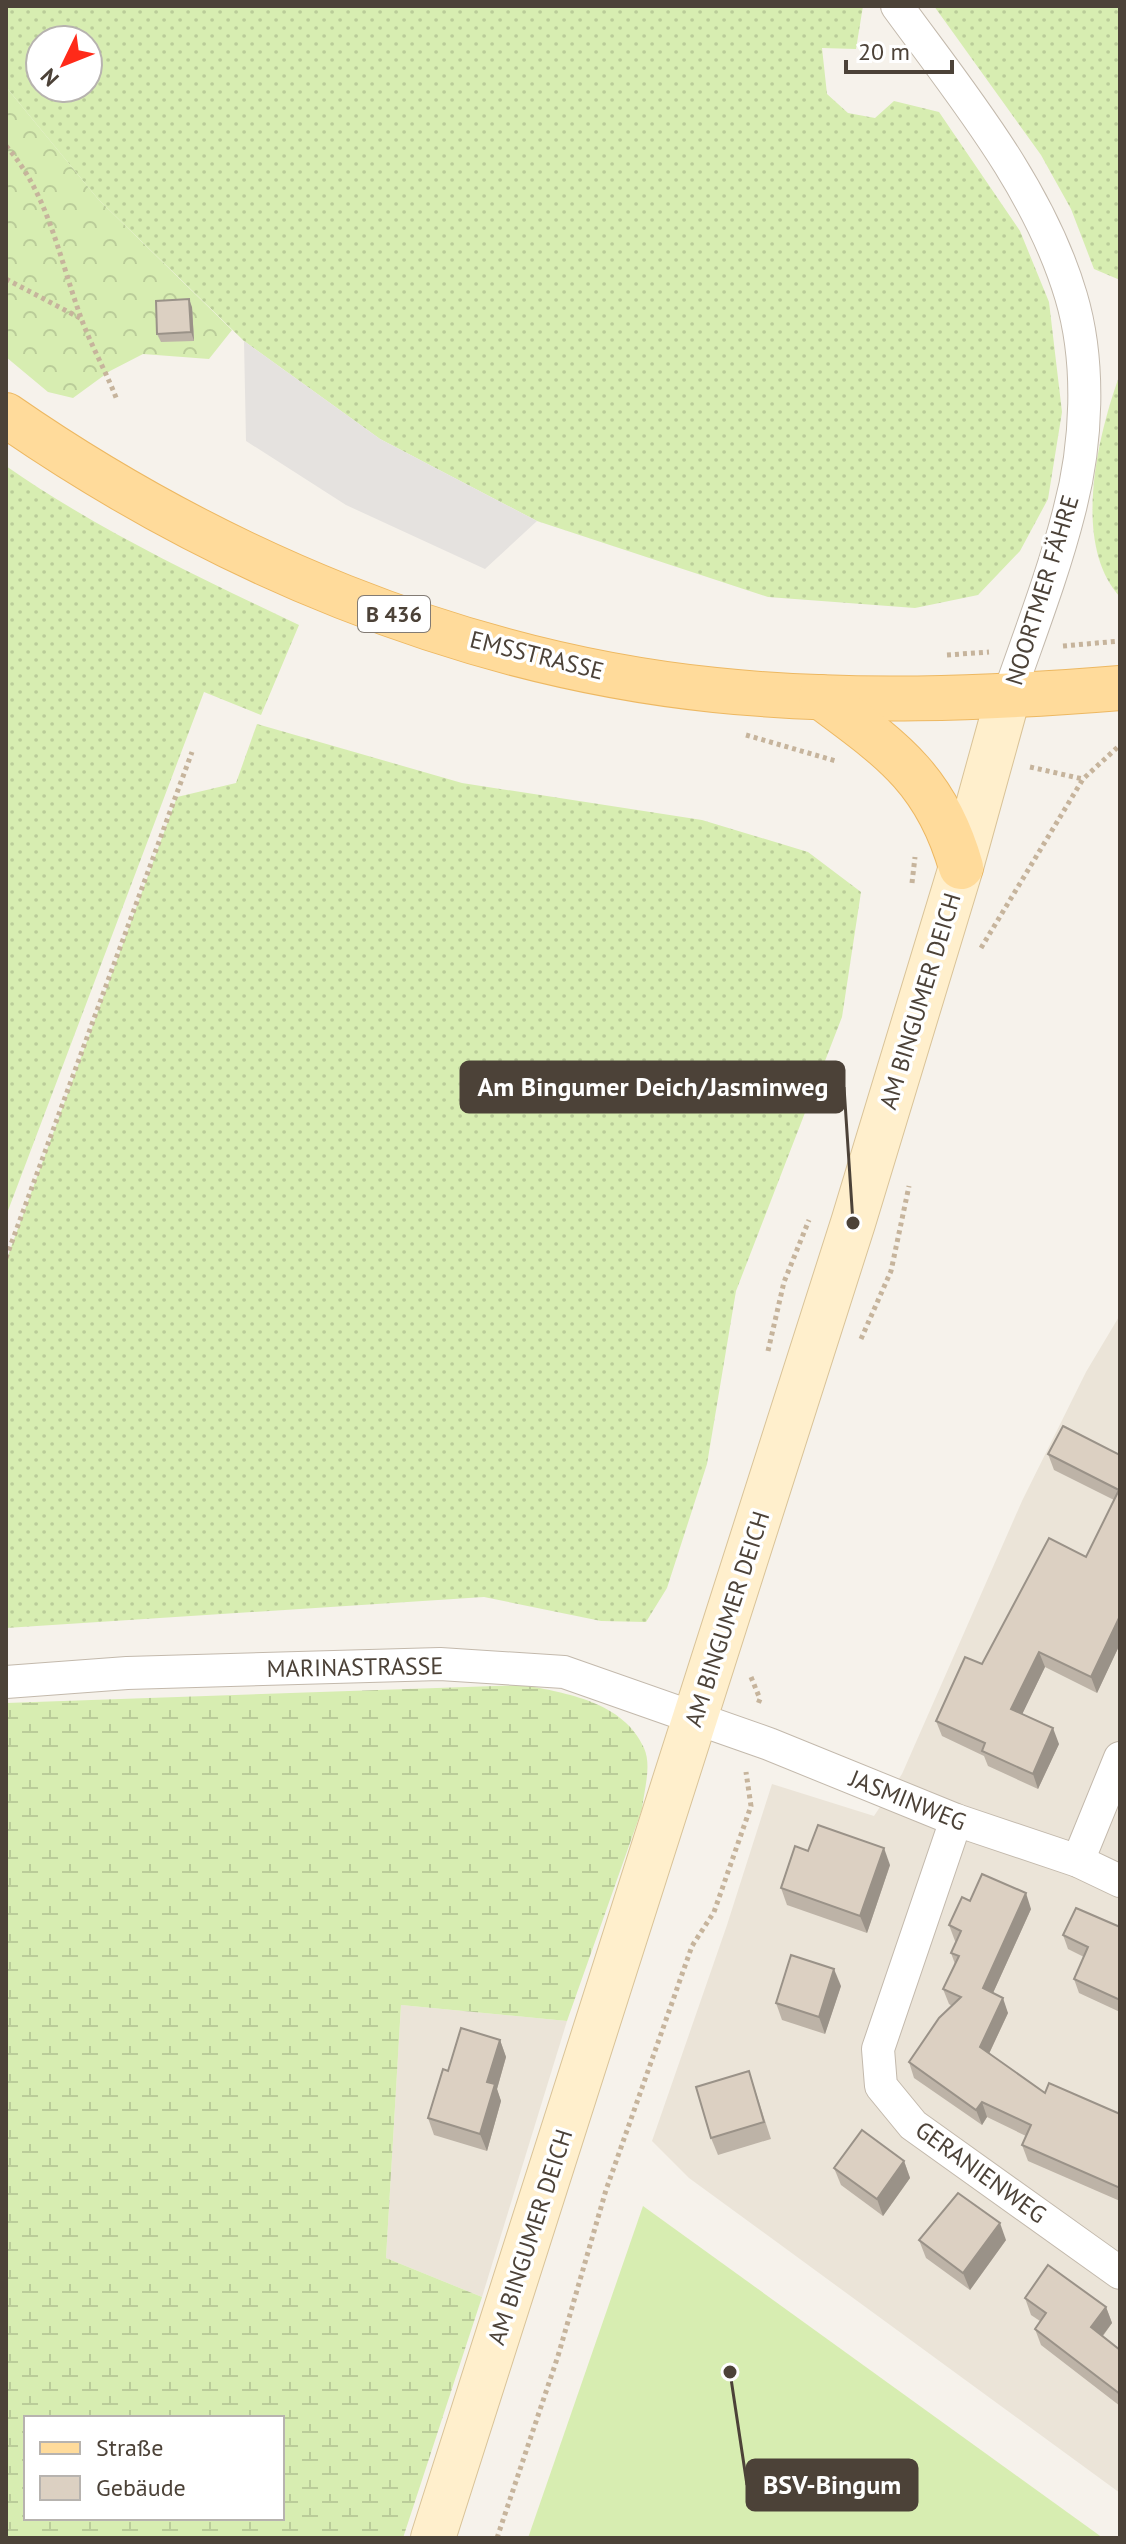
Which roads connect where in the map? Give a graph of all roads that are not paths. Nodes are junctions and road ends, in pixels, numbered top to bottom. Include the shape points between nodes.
1 (897, 6) edge
2 (6, 415) edge
3 (1120, 688) edge
4 (821, 697) junction
5 (1008, 697) junction
6 (961, 867) junction
7 (6, 1682) edge
8 (696, 1718) junction
9 (1120, 1758) edge
10 (956, 1820) junction
11 (1078, 1861) junction
12 (1120, 1881) edge
13 (1120, 2273) edge
14 (433, 2538) edge

1 - 5 street, NOORTMER FÄHRE via 1007,162 1043,229 1071,296 1084,362 1081,446 1069,512
2 - 4 main road, EMSSTRASSE / B 436 via 139,501 227,546 432,628 633,677 715,690
3 - 5 main road, EMSSTRASSE / B 436
4 - 5 main road, EMSSTRASSE / B 436
4 - 6 main road via 906,762 941,813
5 - 6 main road, AM BINGUMER DEICH
6 - 8 main road, AM BINGUMER DEICH
7 - 8 street, MARINASTRASSE via 440,1664 564,1672
8 - 10 street, JASMINWEG
8 - 14 main road, AM BINGUMER DEICH
9 - 11 street
10 - 11 street, JASMINWEG
10 - 13 street, GERANIENWEG via 878,2049 881,2086 913,2125
11 - 12 street, JASMINWEG

